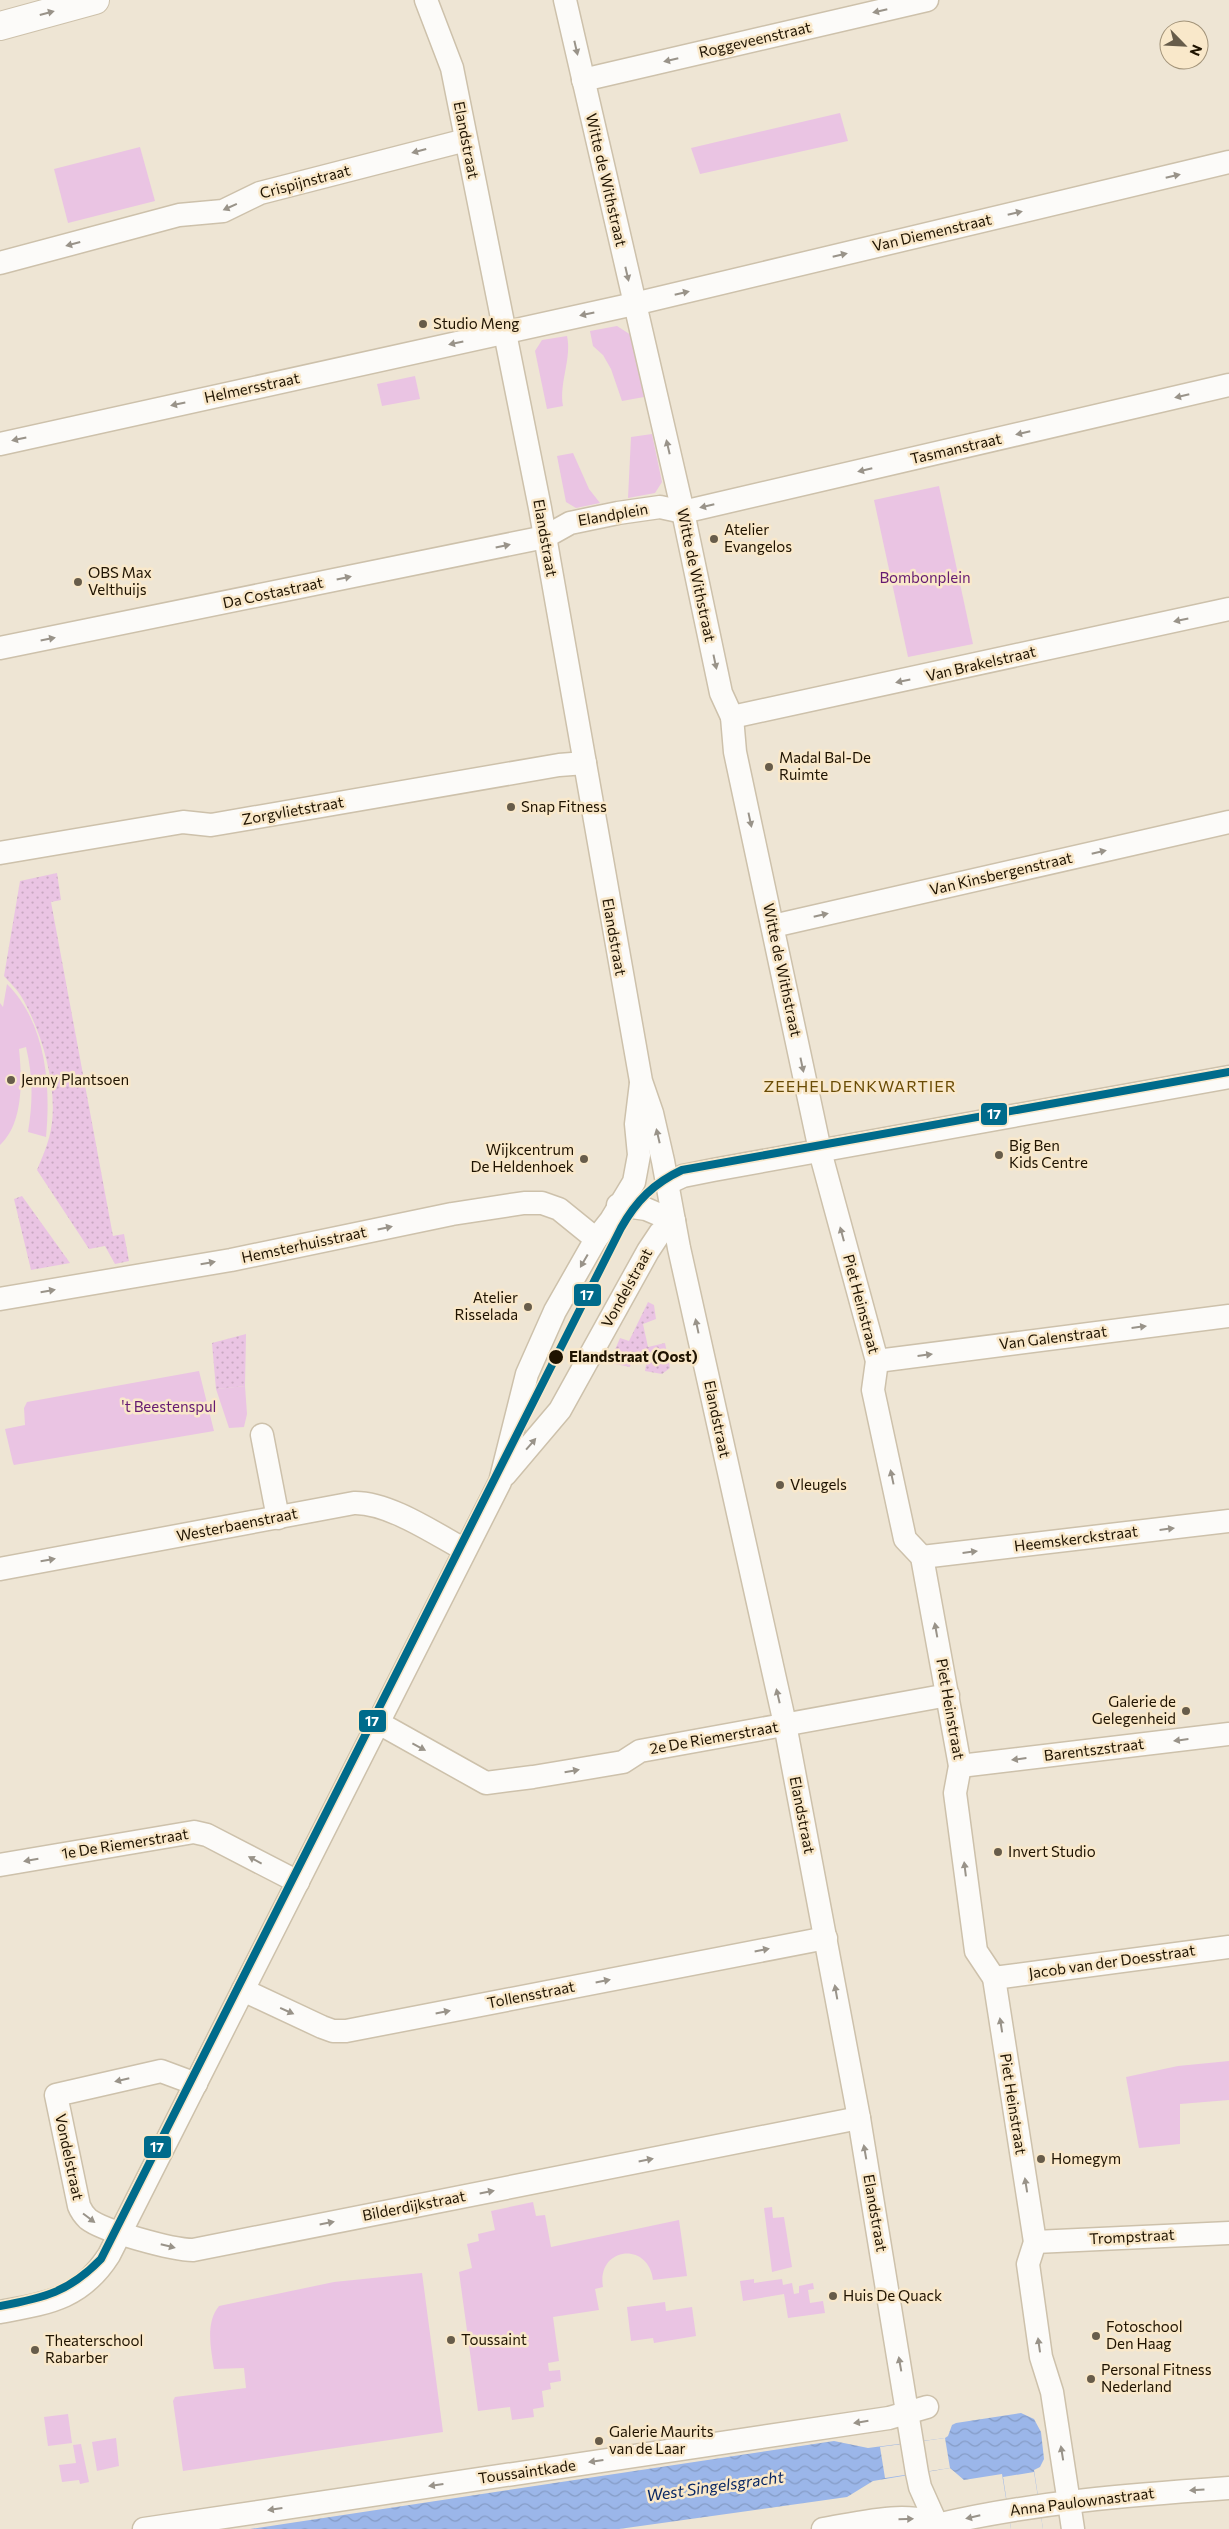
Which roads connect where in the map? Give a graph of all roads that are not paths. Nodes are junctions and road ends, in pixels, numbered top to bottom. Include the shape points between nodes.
1 (95, 0) edge
2 (426, 0) edge
3 (565, 0) edge
4 (927, 0) edge
5 (0, 26) edge
6 (583, 80) junction
7 (466, 140) junction
8 (1229, 162) edge
9 (0, 263) edge
10 (634, 304) junction
11 (504, 333) junction
12 (1229, 385) edge
13 (0, 444) edge
14 (683, 512) junction
15 (545, 537) junction
16 (1229, 609) edge
17 (0, 648) edge
18 (732, 717) junction
19 (585, 763) junction
20 (1229, 822) edge
21 (8, 851) edge
22 (773, 926) junction
23 (1229, 1077) edge
24 (641, 1081) junction
25 (820, 1150) junction
26 (636, 1175) joint
27 (668, 1183) junction
28 (618, 1205) junction
29 (674, 1221) junction
30 (596, 1239) junction
31 (0, 1299) edge
32 (1229, 1316) edge
33 (877, 1361) junction
34 (262, 1435) dead end
35 (500, 1482) junction
36 (278, 1518) junction
37 (1229, 1521) edge
38 (465, 1550) junction
39 (922, 1558) junction
40 (0, 1569) edge
41 (948, 1695) junction
42 (377, 1722) junction
43 (785, 1724) junction
44 (1229, 1734) edge
45 (960, 1766) junction
46 (0, 1865) edge
47 (298, 1882) junction
48 (826, 1938) junction
49 (1229, 1947) edge
50 (994, 1978) junction
51 (243, 1990) junction
52 (196, 2084) junction
53 (859, 2118) junction
54 (121, 2232) junction
55 (1229, 2232) edge
56 (1034, 2242) junction
57 (0, 2312) edge
58 (918, 2410) junction
59 (1229, 2488) edge
60 (1069, 2501) junction
61 (940, 2527) edge
62 (144, 2529) edge
63 (823, 2529) edge
64 (1073, 2529) edge

5 -> 1 main road
2 - 7 street, Elandstraat via 452,68
3 -> 6 street, Witte de Withstraat
4 -> 6 street, Roggeveenstraat
6 -> 10 street, Witte de Withstraat
7 -> 9 street, Crispijnstraat via 260,193 223,210 179,215
7 - 11 street, Elandstraat
10 -> 8 street, Van Diemenstraat
10 -> 11 street
14 -> 10 street, Witte de Withstraat
11 -> 13 street, Helmersstraat
11 - 15 street, Elandstraat
12 -> 14 street, Tasmanstraat
14 - 15 street, Elandplein via 660,507 618,513 570,523
14 -> 18 street, Witte de Withstraat via 721,693
17 -> 15 street, Da Costastraat
15 - 19 street, Elandstraat
16 -> 18 street, Van Brakelstraat
18 -> 22 street, Witte de Withstraat via 735,752
19 - 21 street, Zorgvlietstraat via 211,825 183,822
19 - 24 street, Elandstraat
22 -> 20 street, Van Kinsbergenstraat
22 -> 25 street, Witte de Withstraat
23 - 25 street
24 - 26 street, Elandstraat via 636,1116
27 -> 24 street, Elandstraat
25 - 27 street via 690,1174
33 -> 25 street, Piet Heinstraat
26 - 28 street, Vondelstraat via 630,1190
27 - 29 street, Elandstraat
28 - 29 street via 646,1209
28 - 30 street, Vondelstraat
35 -> 29 street, Vondelstraat via 560,1410 648,1251 660,1232
43 -> 29 street, Elandstraat
31 -> 30 street, Hemsterhuisstraat via 231,1260 452,1214 524,1203 542,1203 559,1209
30 -> 35 street, Vondelstraat via 555,1310 527,1374
33 -> 32 street, Van Galenstraat
39 -> 33 street, Piet Heinstraat via 905,1539 873,1390
34 - 36 street
35 - 38 street, Vondelstraat
36 - 38 street, Westerbaenstraat via 366,1502 383,1506
40 -> 36 street, Westerbaenstraat
39 -> 37 street, Heemskerckstraat
38 - 42 street, Vondelstraat
41 -> 39 street, Piet Heinstraat
41 - 43 street, 2e De Riemerstraat
41 - 45 street, Piet Heinstraat
42 -> 43 street, 2e De Riemerstraat via 486,1782 623,1762 640,1751
42 - 47 street, Vondelstraat
43 - 48 street, Elandstraat
44 -> 45 street, Barentszstraat
50 -> 45 street, Piet Heinstraat via 976,1951 955,1793
47 -> 46 street, 1e De Riemerstraat via 208,1835 194,1832
47 - 51 street, Vondelstraat
51 -> 48 street, Tollensstraat via 327,2029 346,2032
53 -> 48 street, Elandstraat
49 - 50 street, Jacob van der Doesstraat
56 -> 50 street, Piet Heinstraat
51 - 52 street, Vondelstraat
52 - 54 street, Vondelstraat
52 -> 54 street, Vondelstraat via 161,2071 56,2094 79,2206 89,2220
54 -> 53 street, Bilderdijkstraat via 193,2250
58 -> 53 street, Elandstraat
54 - 57 street via 98,2272 81,2288 53,2301
55 - 56 street, Trompstraat
60 -> 56 street, Piet Heinstraat via 1052,2392 1041,2357 1028,2264
58 - 61 street, Elandstraat via 912,2442 917,2473 920,2487
58 -> 62 street, Toussaintkade via 869,2421
59 -> 60 street, Anna Paulownastraat
60 -> 61 street, Anna Paulownastraat via 1008,2510
60 - 64 street, Piet Heinstraat
63 -> 61 street via 903,2518 928,2520

